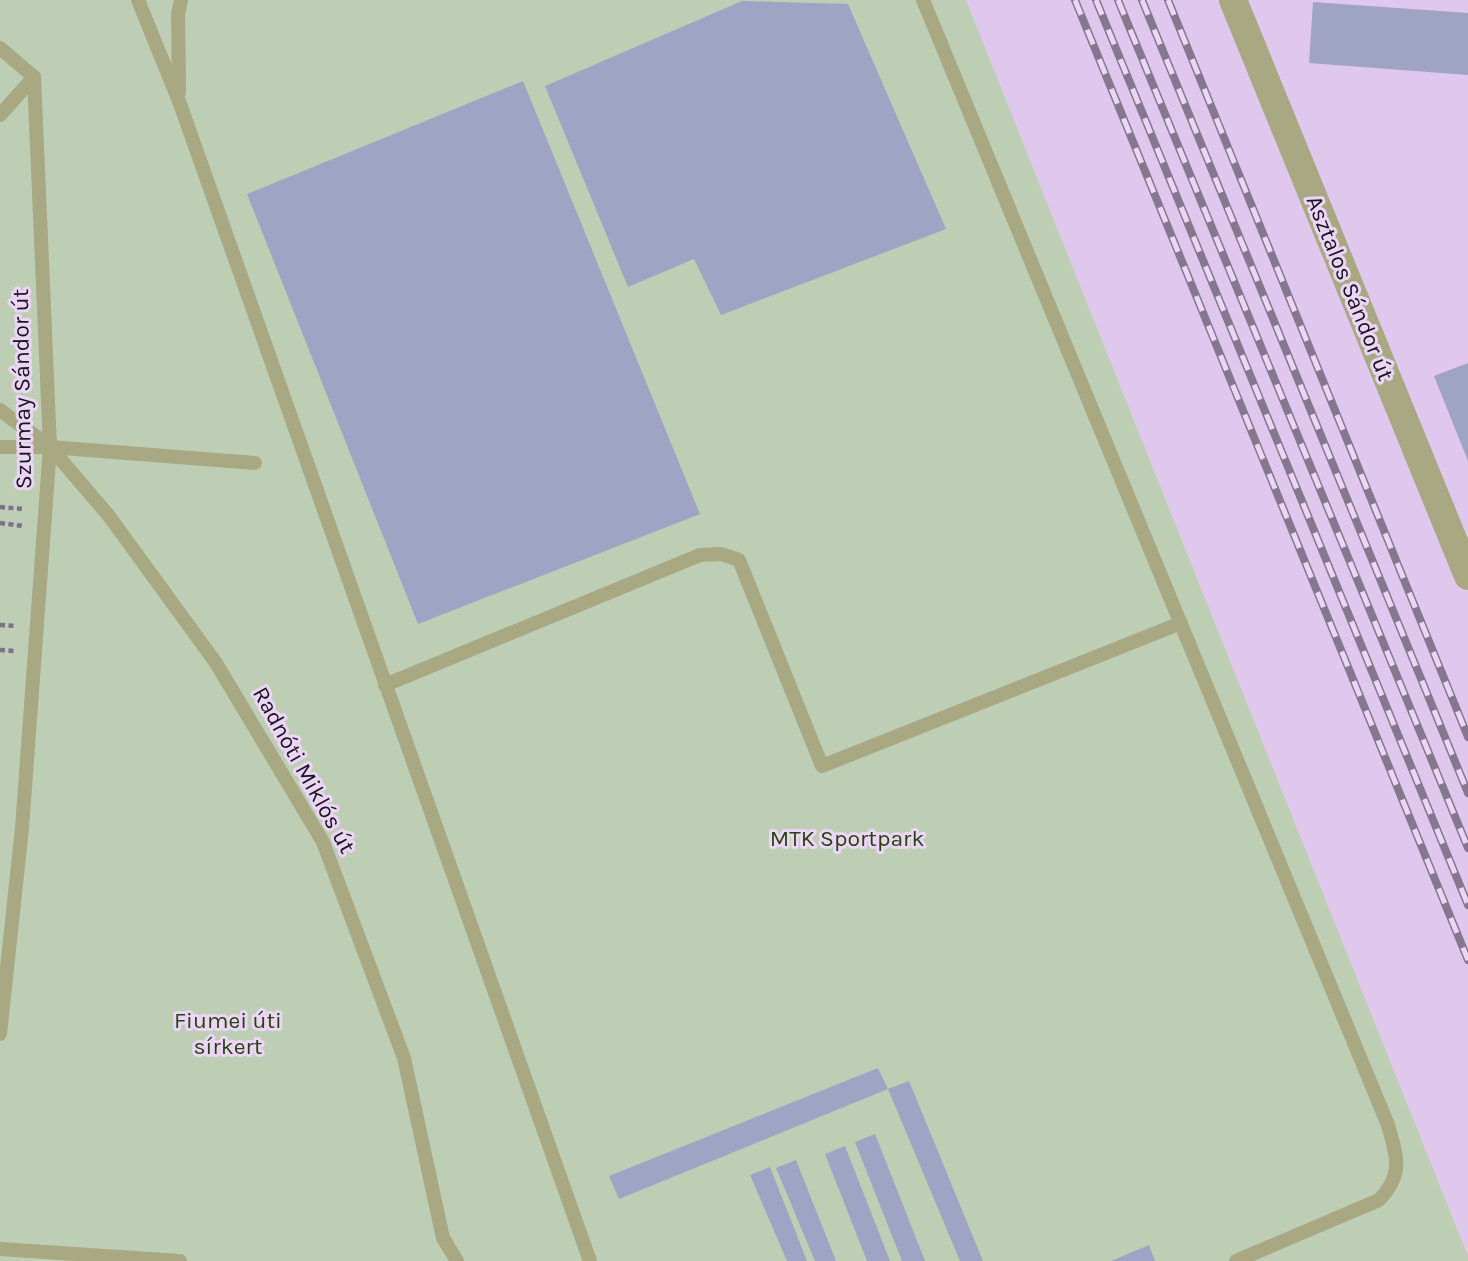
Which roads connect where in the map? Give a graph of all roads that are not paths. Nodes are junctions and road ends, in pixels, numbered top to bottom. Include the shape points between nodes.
1 (138, 0) edge
2 (181, 0) edge
3 (923, 0) edge
4 (1233, 0) edge
5 (0, 48) edge
6 (34, 77) junction
7 (178, 101) junction
8 (0, 115) edge
9 (0, 410) edge
10 (0, 447) edge
11 (50, 447) junction
12 (255, 463) dead end
13 (1468, 576) edge
14 (1181, 623) junction
15 (385, 685) junction
16 (0, 1034) edge
17 (0, 1249) edge
18 (38, 1256) edge
19 (180, 1261) edge
20 (457, 1261) edge
21 (590, 1261) edge
22 (1236, 1261) edge

1 - 7 lane
2 - 7 lane
3 - 14 lane
4 - 13 street, Asztalos Sándor út
5 - 6 lane
6 - 8 lane
6 - 11 lane, Szurmay Sándor út
7 - 15 lane
9 - 11 lane, Radnóti Miklós út
10 - 11 lane
11 - 12 lane
11 - 16 lane, Szurmay Sándor út via 22,828
11 - 20 lane, Radnóti Miklós út via 108,516 216,663 323,842 404,1058 443,1238
14 - 15 lane via 822,766 739,560 721,554 701,555
14 - 22 lane via 1388,1125 1397,1157 1393,1185 1379,1200
15 - 21 lane
17 - 18 lane
18 - 19 lane

